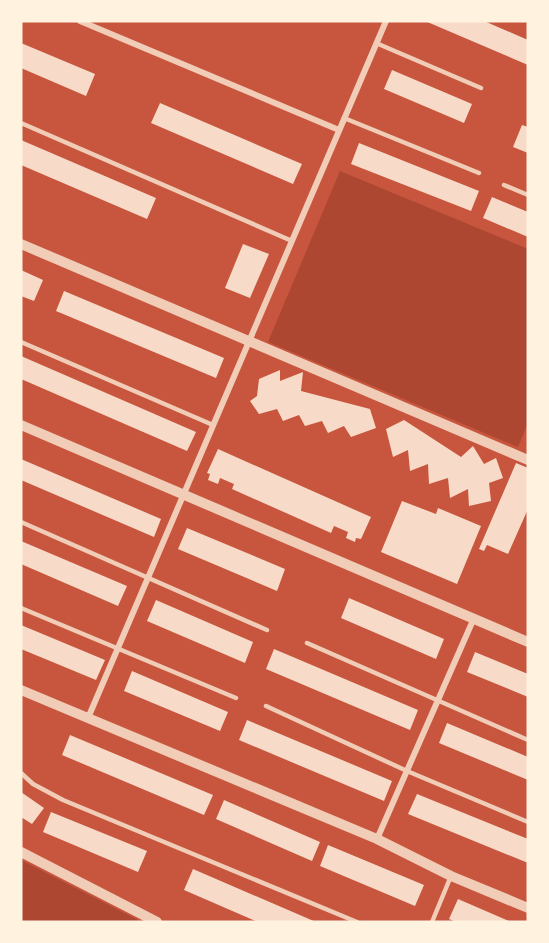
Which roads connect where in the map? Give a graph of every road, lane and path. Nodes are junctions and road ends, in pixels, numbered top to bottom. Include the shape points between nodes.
1 (80, 21) edge
2 (386, 21) edge
3 (376, 43) junction
4 (481, 88) dead end
5 (344, 118) junction
6 (21, 123) edge
7 (339, 130) junction
8 (479, 173) dead end
9 (504, 185) dead end
10 (528, 195) edge
11 (292, 241) junction
12 (21, 244) edge
13 (249, 341) junction
14 (21, 342) edge
15 (21, 425) edge
16 (213, 425) junction
17 (528, 460) edge
18 (184, 495) junction
19 (21, 522) edge
20 (148, 577) junction
21 (21, 608) edge
22 (474, 618) junction
23 (267, 630) dead end
24 (528, 642) edge
25 (307, 643) dead end
26 (117, 650) junction
27 (21, 690) edge
28 (236, 698) dead end
29 (438, 701) junction
30 (266, 706) dead end
31 (88, 718) junction
32 (528, 740) edge
33 (407, 771) junction
34 (21, 773) edge
35 (528, 822) edge
36 (377, 839) junction
37 (21, 852) edge
38 (451, 876) junction
39 (528, 908) edge
40 (158, 922) edge
41 (357, 922) edge
42 (432, 922) edge

1 - 7 street
2 - 3 street
3 - 4 lane
3 - 5 street
5 - 7 street
5 - 8 lane
6 - 11 lane
7 - 11 street
9 - 10 lane
11 - 13 street
12 - 13 street
13 - 16 street
13 - 17 street
14 - 16 lane
15 - 18 street
16 - 18 street
18 - 20 street
18 - 22 street
19 - 20 lane
20 - 23 lane
20 - 26 street
21 - 26 lane
22 - 24 street
22 - 29 street
25 - 29 lane
26 - 28 lane
26 - 31 street
27 - 31 street
29 - 32 lane
29 - 33 street
30 - 33 lane
31 - 36 street
33 - 35 lane
33 - 36 street
34 - 41 lane via 63,800
36 - 38 street
37 - 40 street
38 - 39 street
38 - 42 lane

